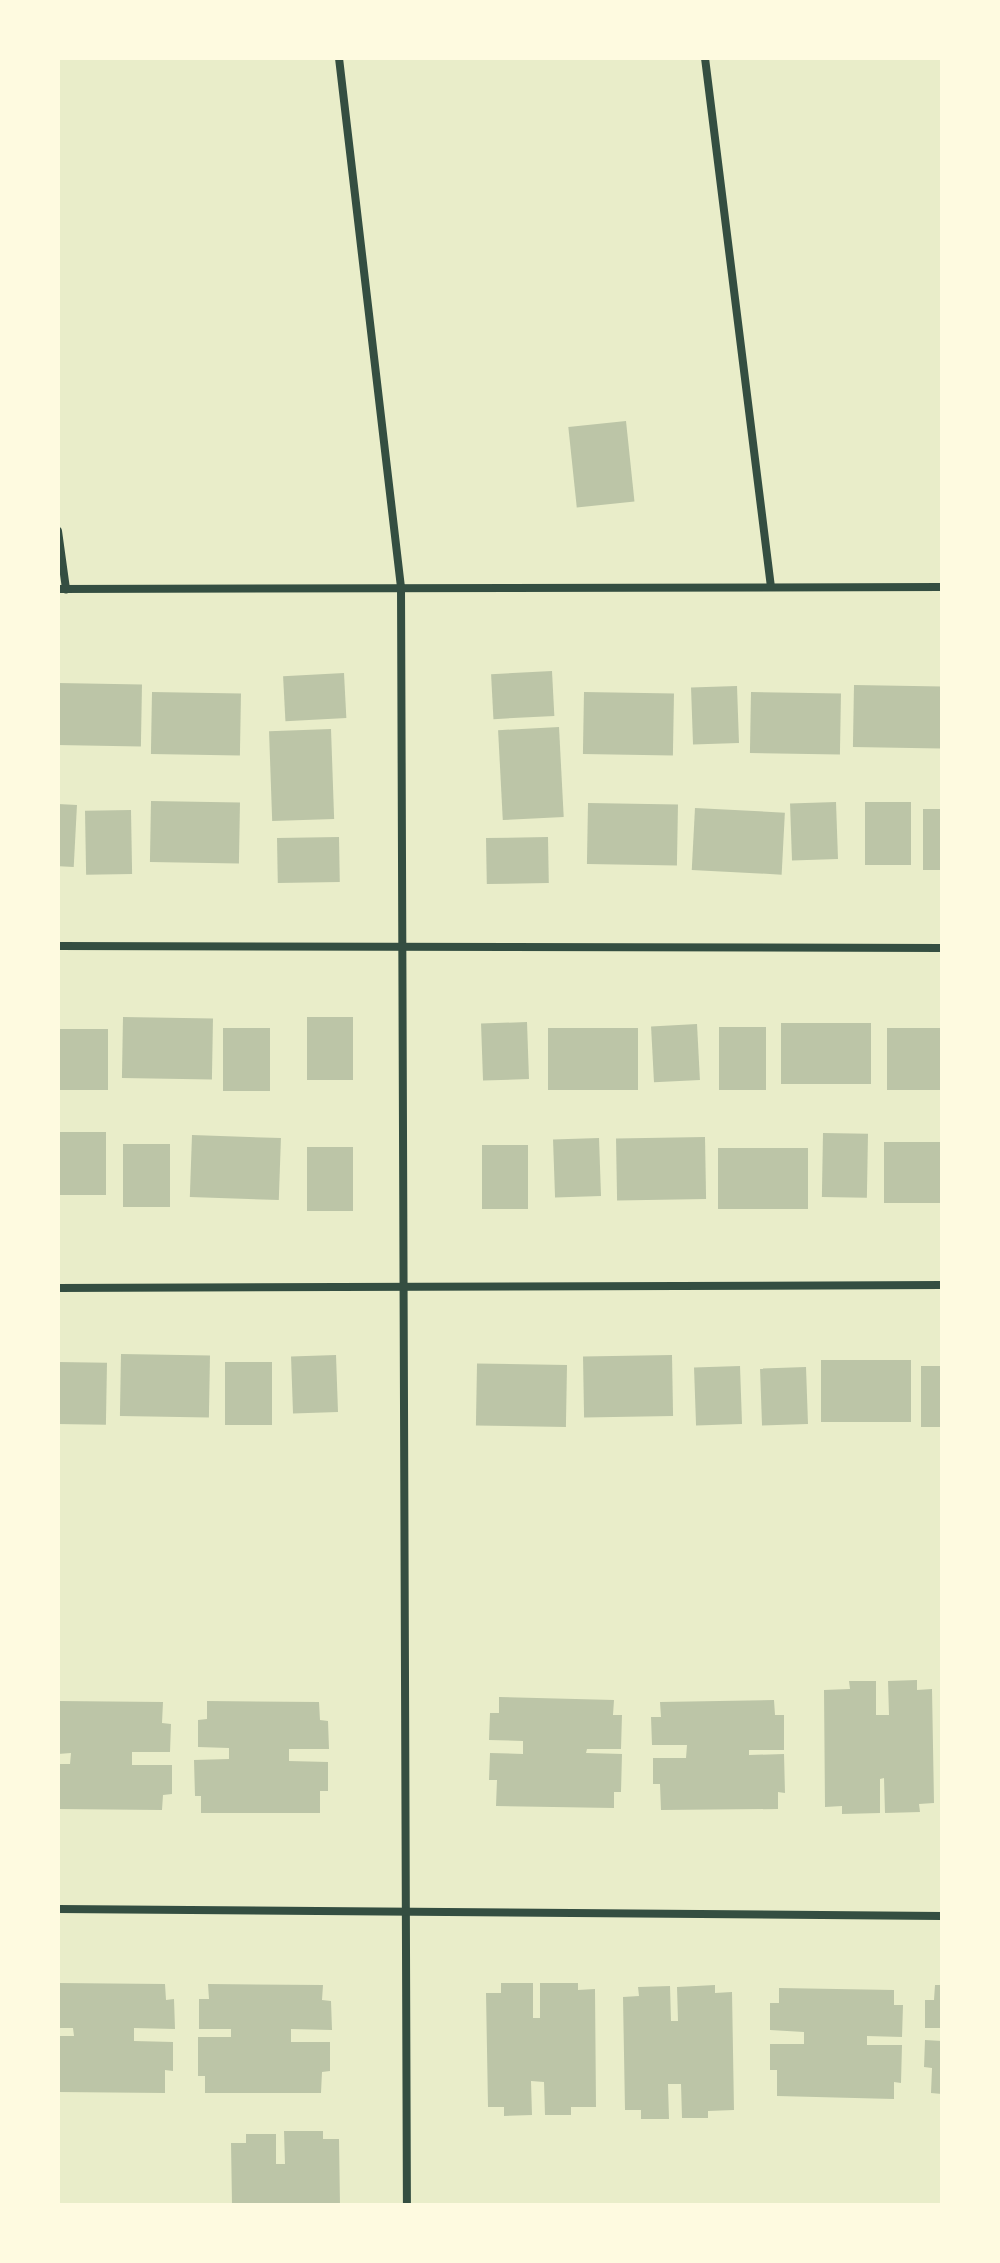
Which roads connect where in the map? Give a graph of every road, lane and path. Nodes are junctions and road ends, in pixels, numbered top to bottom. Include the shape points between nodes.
1 (339, 58) edge
2 (705, 58) edge
3 (58, 531) edge
4 (401, 587) junction
5 (771, 587) junction
6 (942, 587) edge
7 (62, 589) edge
8 (58, 946) edge
9 (402, 947) junction
10 (942, 948) edge
11 (942, 1285) edge
12 (402, 1287) junction
13 (58, 1288) edge
14 (58, 1909) edge
15 (405, 1912) junction
16 (942, 1916) edge
17 (407, 2205) edge

1 - 4 street
2 - 5 street
3 - 7 street
4 - 5 street
4 - 7 street
4 - 9 street
5 - 6 street
8 - 9 street
9 - 10 street
9 - 12 street
11 - 12 street
12 - 13 street
12 - 15 street
14 - 15 street
15 - 16 street
15 - 17 street

